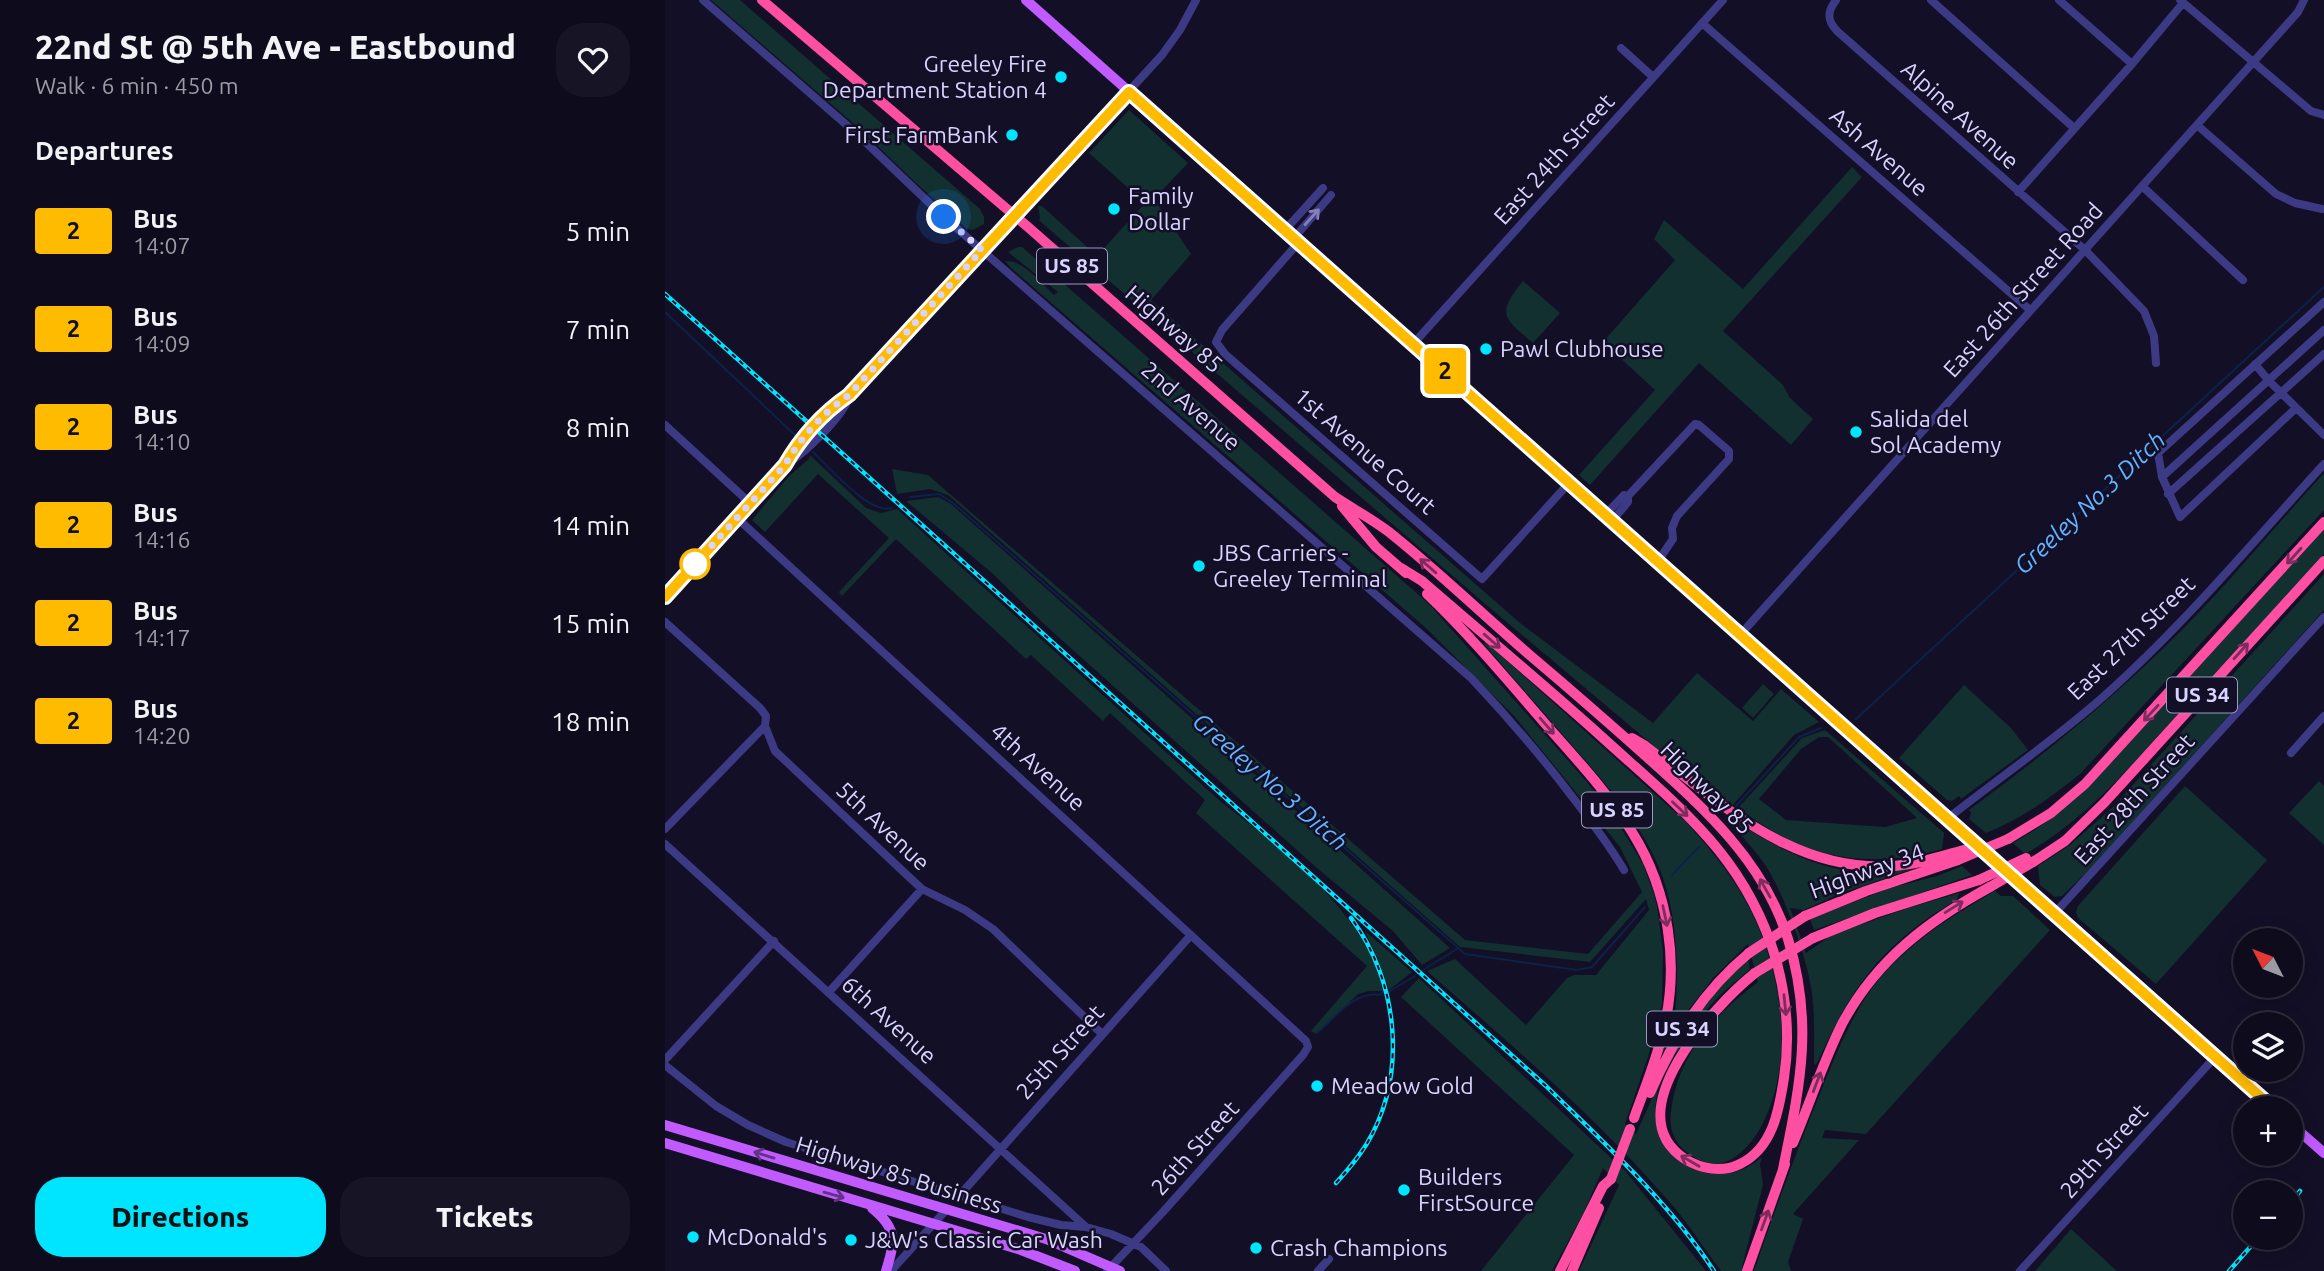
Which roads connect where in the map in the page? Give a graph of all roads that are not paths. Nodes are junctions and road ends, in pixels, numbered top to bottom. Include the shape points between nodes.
1 (703, 0) edge
2 (762, 0) edge
3 (1026, 0) edge
4 (1196, 0) edge
5 (1723, 0) edge
6 (1836, 0) edge
7 (1931, 0) edge
8 (2059, 0) edge
9 (2304, 0) edge
10 (2181, 1) edge
11 (1702, 23) junction
12 (1621, 48) dead end
13 (2253, 62) junction
14 (2132, 64) junction
15 (1653, 77) junction
16 (1129, 92) junction
17 (2324, 115) edge
18 (2197, 125) junction
19 (2074, 128) junction
20 (2142, 186) junction
21 (1323, 188) dead end
22 (2018, 192) junction
23 (1331, 195) dead end
24 (2322, 209) dead end
25 (1014, 215) junction
26 (1285, 230) junction
27 (1296, 240) junction
28 (982, 250) junction
29 (2085, 250) junction
30 (2243, 280) dead end
31 (2324, 302) edge
32 (2030, 310) junction
33 (2324, 330) edge
34 (1414, 343) junction
35 (2324, 354) edge
36 (2155, 363) dead end
37 (2255, 364) junction
38 (2269, 381) junction
39 (2281, 393) junction
40 (2296, 408) junction
41 (665, 425) edge
42 (2324, 435) edge
43 (2324, 464) edge
44 (2162, 477) junction
45 (1569, 483) junction
46 (2168, 494) junction
47 (1335, 497) junction
48 (750, 503) junction
49 (737, 518) junction
50 (1609, 518) junction
51 (2324, 522) edge
52 (1657, 561) junction
53 (2324, 561) edge
54 (1401, 568) junction
55 (665, 597) edge
56 (2324, 617) edge
57 (665, 622) edge
58 (1740, 635) junction
59 (2322, 721) edge
60 (765, 726) junction
61 (1614, 728) junction
62 (2291, 753) dead end
63 (1947, 819) junction
64 (665, 829) edge
65 (665, 844) edge
66 (1955, 857) junction
67 (2029, 860) junction
68 (1624, 870) dead end
69 (922, 889) junction
70 (2055, 913) junction
71 (1191, 934) junction
72 (774, 941) junction
73 (829, 992) junction
74 (1102, 1034) junction
75 (1308, 1047) joint
76 (2216, 1056) junction
77 (665, 1062) edge
78 (2260, 1096) edge
79 (1632, 1123) junction
80 (665, 1125) edge
81 (2303, 1135) edge
82 (665, 1143) edge
83 (1000, 1148) junction
84 (2324, 1153) edge
85 (1783, 1168) junction
86 (1611, 1179) junction
87 (959, 1196) junction
88 (869, 1205) junction
89 (946, 1210) junction
90 (933, 1224) junction
91 (1086, 1227) junction
92 (1132, 1242) junction
93 (1329, 1259) dead end
94 (1112, 1270) edge
95 (885, 1271) edge
96 (891, 1271) edge
97 (1075, 1271) edge
98 (1166, 1271) edge
99 (1318, 1271) edge
100 (1560, 1271) edge
101 (1572, 1271) edge
102 (1747, 1271) edge
103 (2020, 1271) edge

1 - 28 street, 2nd Avenue
2 - 25 highway, Highway 85 / US 85
3 - 16 main road
4 - 16 street via 1168,48
5 - 11 street, East 24th Street
6 - 22 street, Alpine Avenue via 1828,16 1837,31
7 - 19 street
8 - 14 street
9 - 13 street, East 26th Street Road
10 - 13 street
10 - 14 street
11 - 15 street, East 24th Street
11 - 32 street, Ash Avenue
12 - 15 street
13 - 17 street via 2311,111
13 - 18 street, East 26th Street Road
14 - 19 street
15 - 34 street, East 24th Street
16 - 25 street
16 - 26 main road
18 - 20 street, East 26th Street Road
18 - 24 street via 2276,194
19 - 22 street
20 - 29 street, East 26th Street Road
20 - 30 street
21 - 26 street
22 - 29 street, Alpine Avenue
27 -> 23 street
25 - 28 street
25 - 47 highway, Highway 85 / US 85
26 - 27 main road
27 - 34 main road
27 - 45 street, 1st Avenue Court via 1221,330 1216,342 1223,352 1482,579
28 - 48 street via 849,395 813,426
28 - 68 street, 2nd Avenue via 1471,678 1558,778
29 - 32 street, East 26th Street Road
29 - 36 street, Alpine Avenue via 2144,311 2154,336
31 - 37 street
32 - 58 street, East 26th Street Road
33 - 38 street
34 - 45 main road
35 - 39 street
37 - 38 street
37 - 44 street via 2158,453
38 - 39 street
38 - 44 street
39 - 40 street
39 - 46 street
40 - 42 street
40 - 46 street via 2180,517
41 - 48 street
43 - 63 street, East 27th Street via 2152,650 2049,742
44 - 46 street
45 - 50 main road
47 - 54 highway, Highway 85 / US 85 via 1376,547
61 -> 47 highway, Highway 85 / US 85 via 1387,531
48 - 49 street
49 - 55 street
49 - 71 street, 4th Avenue
50 - 52 main road
50 - 52 street via 1624,495 1628,496 1695,424 1729,451 1729,459 1677,516 1673,539
51 -> 66 highway, US 34, bridge via 2095,772 2005,837
52 - 58 main road
67 -> 53 highway, US 34 via 2065,841 2105,802
54 -> 67 highway, bridge via 1433,590 1656,786 1718,848 1748,891 1770,940 1783,984 1788,1037 1776,1118 1761,1148 1739,1165 1696,1166 1677,1154 1668,1141 1662,1123 1663,1097 1681,1056 1731,994 1755,973 1813,938
54 -> 79 highway, Highway 85 / US 85 via 1484,652 1590,774 1650,865 1669,935 1670,990 1663,1032
56 - 70 street, East 28th Street
57 - 60 street, 5th Avenue via 760,708 766,716
58 - 63 main road
59 - 62 street
60 - 64 street
60 - 69 street, 5th Avenue via 775,751
61 - 66 highway via 1644,745 1731,812 1801,851 1857,865
85 -> 61 highway, Highway 85 / US 85 via 1804,1046 1800,990 1787,938 1769,895 1731,837
63 - 70 main road
65 - 72 street, 6th Avenue
66 - 79 highway, Highway 34 / US 34, bridge via 1805,916 1749,953 1716,983 1687,1020
85 -> 67 highway, US 34, bridge via 1827,1058 1860,996 1892,956 1921,930
69 - 73 street
69 - 74 street, 5th Avenue via 993,929
70 - 76 main road
71 - 74 street, 25th Street
71 - 75 street, 4th Avenue via 1300,1034
72 - 73 street, 6th Avenue
72 - 77 street
73 - 83 street, 6th Avenue
74 - 83 street, 25th Street
75 - 92 street, 26th Street
76 - 78 main road
76 - 103 street, 29th Street
77 - 87 street via 716,1106 748,1125 786,1142
79 - 86 highway, Highway 34 / US 34, bridge
89 -> 80 main road, Highway 85 Business
81 - 84 main road
82 -> 88 main road, Highway 85 Business
83 - 87 street, 25th Street
83 - 91 street, 6th Avenue
102 -> 85 highway, US 34
86 - 100 highway via 1603,1186
86 - 101 highway, Highway 34 / US 34
87 - 91 street via 1061,1225
88 - 90 main road, Highway 85 Business
88 - 95 main road via 886,1219 893,1236
89 - 90 street
89 - 94 main road, Highway 85 Business via 1046,1239
90 - 96 street
90 - 97 main road, Highway 85 Business
91 - 92 street
92 - 94 street, 26th Street
92 - 98 street
93 - 99 street

